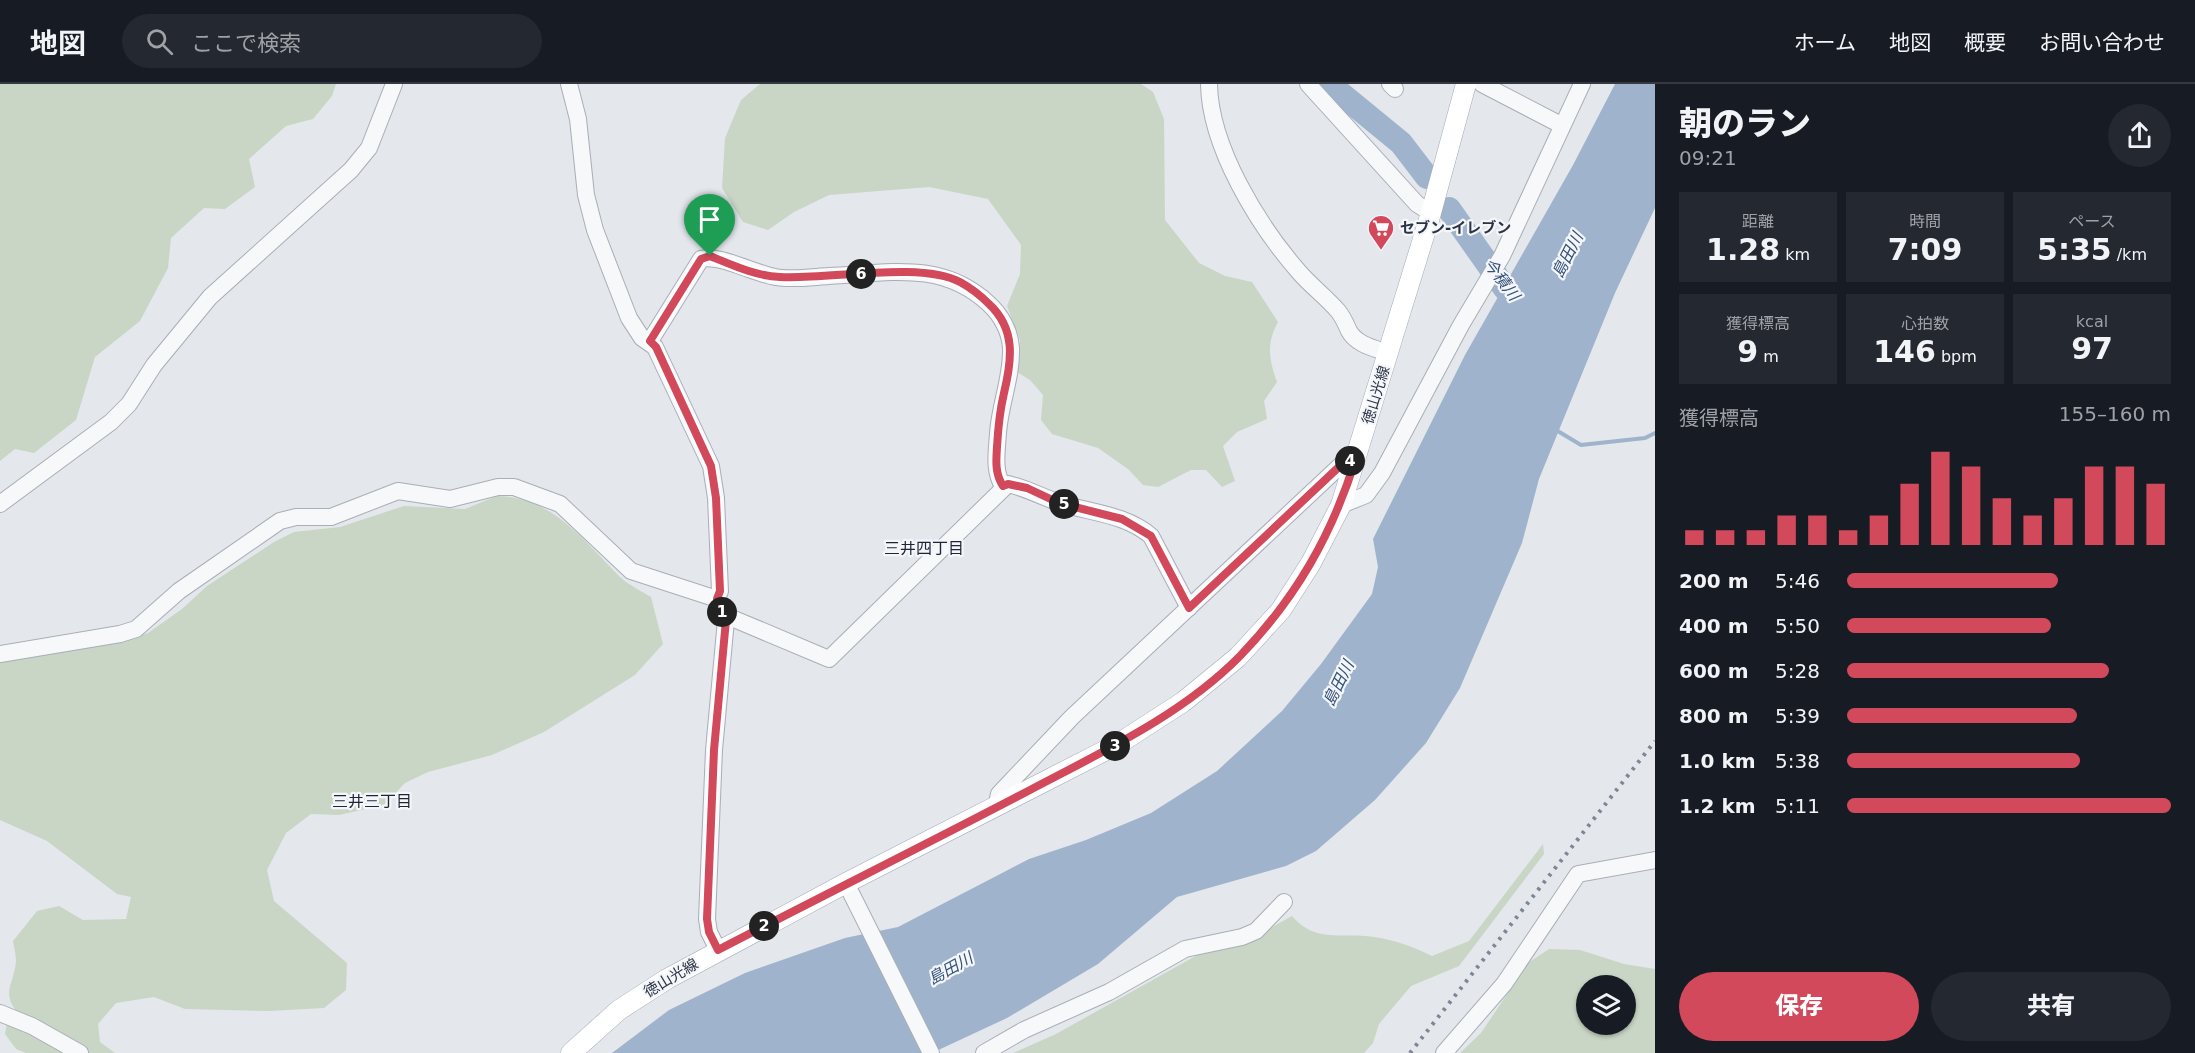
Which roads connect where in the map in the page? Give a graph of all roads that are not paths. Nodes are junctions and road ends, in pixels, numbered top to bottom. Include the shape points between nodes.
1 (394, 84) edge
2 (569, 84) edge
3 (1209, 84) edge
4 (1308, 84) edge
5 (1466, 84) edge
6 (1482, 84) edge
7 (1582, 84) edge
8 (1562, 125) junction
9 (1431, 213) junction
10 (650, 341) junction
11 (1388, 353) junction
12 (1356, 458) junction
13 (1003, 486) junction
14 (0, 504) edge
15 (1341, 505) junction
16 (717, 599) junction
17 (1189, 608) junction
18 (726, 620) junction
19 (0, 654) edge
20 (996, 808) junction
21 (1655, 860) edge
22 (846, 883) junction
23 (1284, 902) dead end
24 (718, 950) junction
25 (0, 1013) edge
26 (80, 1053) edge
27 (571, 1053) edge
28 (931, 1053) edge
29 (984, 1053) edge
30 (1444, 1053) edge

1 - 14 street via 369,148 351,170 210,297 111,422
2 - 10 street via 595,230 629,318 642,338
3 - 11 street via 1215,125 1226,158 1280,248 1340,313 1360,343
4 - 9 street via 1417,204
5 - 9 main road, 徳山光線
6 - 8 street
7 - 8 street
8 - 15 street via 1502,256 1382,473 1366,495
9 - 11 main road, 徳山光線
10 - 13 street via 701,259 710,256 778,277 910,273 960,281 996,310 1011,346 996,458
10 - 16 street via 711,466 716,498 720,591
11 - 12 main road, 徳山光線
12 - 15 main road, 徳山光線
12 - 17 street via 1342,464
13 - 17 street via 1027,488 1059,503 1122,519 1141,528 1151,536
13 - 18 street via 829,659 734,619
15 - 20 main road, 徳山光線 via 1281,610 1238,657 1183,702 1118,744
16 - 18 street
16 - 19 street via 631,571 560,504 547,498 514,487 450,499 398,491 331,517 280,521 186,586 136,629
17 - 20 street via 1024,765 999,794
18 - 24 street via 714,750 707,919
20 - 22 main road, 徳山光線
21 - 30 street via 1578,874 1504,984
22 - 24 main road, 徳山光線
22 - 28 street
23 - 29 street via 1256,931 1185,949 1109,992 1024,1030
24 - 27 main road, 徳山光線 via 619,1010
25 - 26 street

